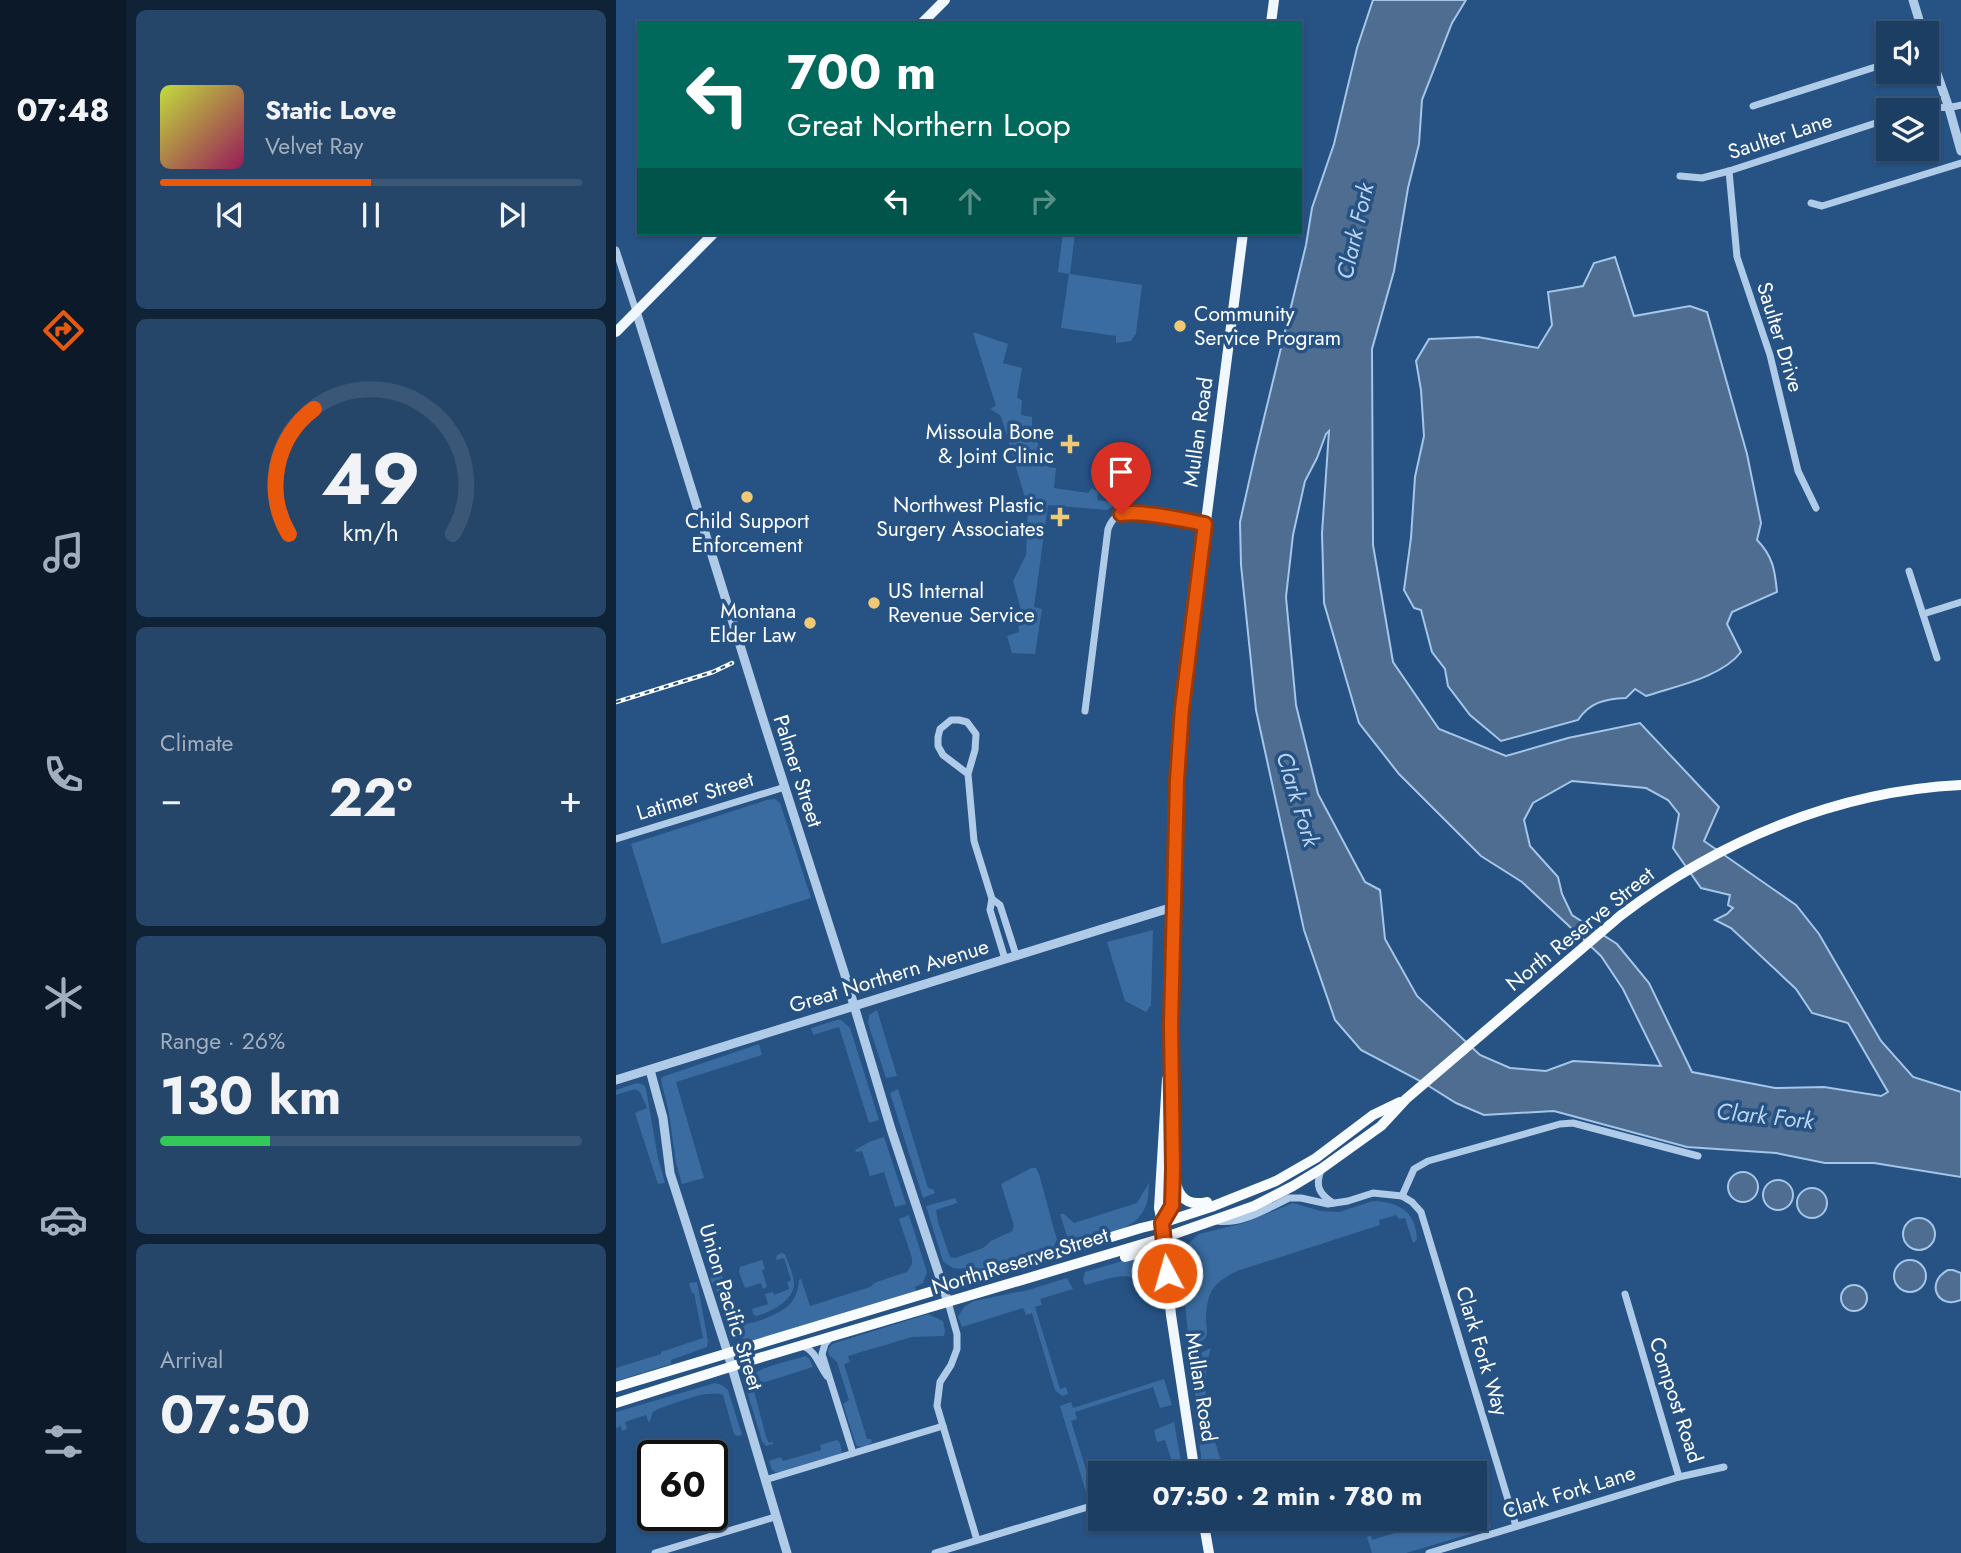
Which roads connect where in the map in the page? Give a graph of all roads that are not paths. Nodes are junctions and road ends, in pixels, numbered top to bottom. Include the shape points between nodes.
1 (945, 0) edge
2 (1274, 0) edge
3 (1913, 0) edge
4 (924, 21) edge
5 (1271, 21) edge
6 (1919, 21) edge
7 (1876, 67) edge
8 (1939, 81) edge
9 (1961, 105) edge
10 (1753, 106) dead end
11 (1939, 107) edge
12 (1949, 108) junction
13 (1876, 123) edge
14 (1961, 151) edge
15 (1961, 163) edge
16 (1729, 171) junction
17 (1680, 176) dead end
18 (1811, 203) dead end
19 (712, 235) edge
20 (1243, 235) edge
21 (616, 250) edge
22 (636, 311) junction
23 (616, 332) edge
24 (1816, 508) dead end
25 (1205, 524) junction
26 (1909, 571) dead end
27 (1961, 602) edge
28 (1923, 614) junction
29 (1937, 658) dead end
30 (1085, 711) dead end
31 (968, 774) junction
32 (1961, 785) edge
33 (785, 787) junction
34 (616, 839) edge
35 (992, 899) junction
36 (1172, 907) junction
37 (1016, 955) junction
38 (1004, 959) junction
39 (854, 1006) junction
40 (1171, 1055) junction
41 (650, 1070) junction
42 (616, 1080) edge
43 (1406, 1099) junction
44 (1698, 1156) dead end
45 (1173, 1169) junction
46 (1321, 1169) junction
47 (1276, 1181) junction
48 (1402, 1196) junction
49 (1334, 1203) junction
50 (1215, 1220) junction
51 (1162, 1223) junction
52 (1163, 1238) junction
53 (944, 1288) junction
54 (1169, 1292) junction
55 (980, 1293) junction
56 (1625, 1294) dead end
57 (948, 1303) junction
58 (830, 1337) junction
59 (801, 1346) junction
60 (727, 1353) junction
61 (732, 1366) junction
62 (830, 1379) junction
63 (616, 1387) edge
64 (616, 1403) edge
65 (943, 1426) junction
66 (853, 1453) junction
67 (1193, 1461) edge
68 (1724, 1467) dead end
69 (1679, 1477) junction
70 (765, 1480) junction
71 (1088, 1507) edge
72 (775, 1517) junction
73 (1516, 1526) junction
74 (1205, 1531) edge
75 (977, 1540) junction
76 (655, 1553) edge
77 (787, 1553) edge
78 (934, 1553) edge
79 (1209, 1553) edge
80 (1429, 1553) edge

1 - 4 main road
2 - 5 main road
3 - 6 street
7 - 10 street
8 - 12 street
9 - 12 street
11 - 12 street
12 - 14 street
13 - 16 street, Saulter Lane
15 - 18 street via 1822,206
16 - 17 street, Saulter Lane via 1702,178
16 - 24 street, Saulter Drive via 1737,257 1770,355 1798,471
19 - 22 main road
20 - 25 main road, Mullan Road
21 - 22 street, Palmer Street
22 - 23 main road
22 - 33 street, Palmer Street
25 - 30 street via 1126,513 1111,522
25 - 36 main road, Mullan Road via 1182,708
26 - 28 street
27 - 28 street
28 - 29 street
31 - 31 street via 976,734 967,722 951,720 940,729 939,746 943,755
31 - 35 street via 974,841
32 - 43 highway, North Reserve Street via 1861,799 1789,821 1682,873 1620,916
33 - 34 street, Latimer Street
33 - 39 street, Palmer Street
35 - 37 street via 1000,905
35 - 38 street via 990,910
36 - 37 street, Great Northern Avenue
36 - 40 main road, Mullan Road
37 - 38 street, Great Northern Avenue
38 - 39 street, Great Northern Avenue
39 - 41 street, Great Northern Avenue
39 - 53 street, Palmer Street
40 - 45 main road, Mullan Road
40 - 51 main road, Mullan Road via 1163,1125
41 - 42 street, Great Northern Avenue
41 - 60 street, Union Pacific Street via 663,1118 670,1173
43 - 46 highway, North Reserve Street via 1381,1126
43 - 47 highway, North Reserve Street via 1373,1115
44 - 48 street via 1573,1123 1560,1124 1428,1161 1414,1169
45 - 47 highway via 1178,1191 1195,1204
45 - 51 main road, Mullan Road via 1172,1206
46 - 49 street via 1317,1185
46 - 50 highway, North Reserve Street via 1277,1195
47 - 51 highway, North Reserve Street
48 - 49 street via 1373,1193
48 - 73 street, Clark Fork Way via 1421,1212
49 - 50 street via 1289,1198 1240,1219
50 - 52 highway, North Reserve Street
51 - 52 main road, Mullan Road
51 - 53 highway, North Reserve Street
52 - 54 main road, Mullan Road
52 - 55 highway, North Reserve Street
53 - 57 street, Palmer Street
53 - 60 highway, North Reserve Street
54 - 55 highway via 1156,1265 1142,1253 1015,1289
54 - 67 main road, Mullan Road
55 - 57 highway, North Reserve Street
56 - 69 street, Compost Road
57 - 58 highway, North Reserve Street
57 - 65 street via 957,1349 938,1392
58 - 59 highway, North Reserve Street
58 - 62 street via 822,1354
59 - 61 highway, North Reserve Street
59 - 62 street via 812,1351
60 - 61 street, Union Pacific Street
60 - 63 highway, North Reserve Street
61 - 64 highway, North Reserve Street
61 - 70 street, Union Pacific Street
62 - 66 street
65 - 66 street
65 - 75 street
66 - 70 street
68 - 69 street, Compost Road
69 - 73 street, Clark Fork Lane
70 - 72 street, Union Pacific Street
71 - 75 street
72 - 76 street
72 - 77 street, Union Pacific Street
73 - 80 street, Clark Fork Lane
74 - 79 main road
75 - 78 street

